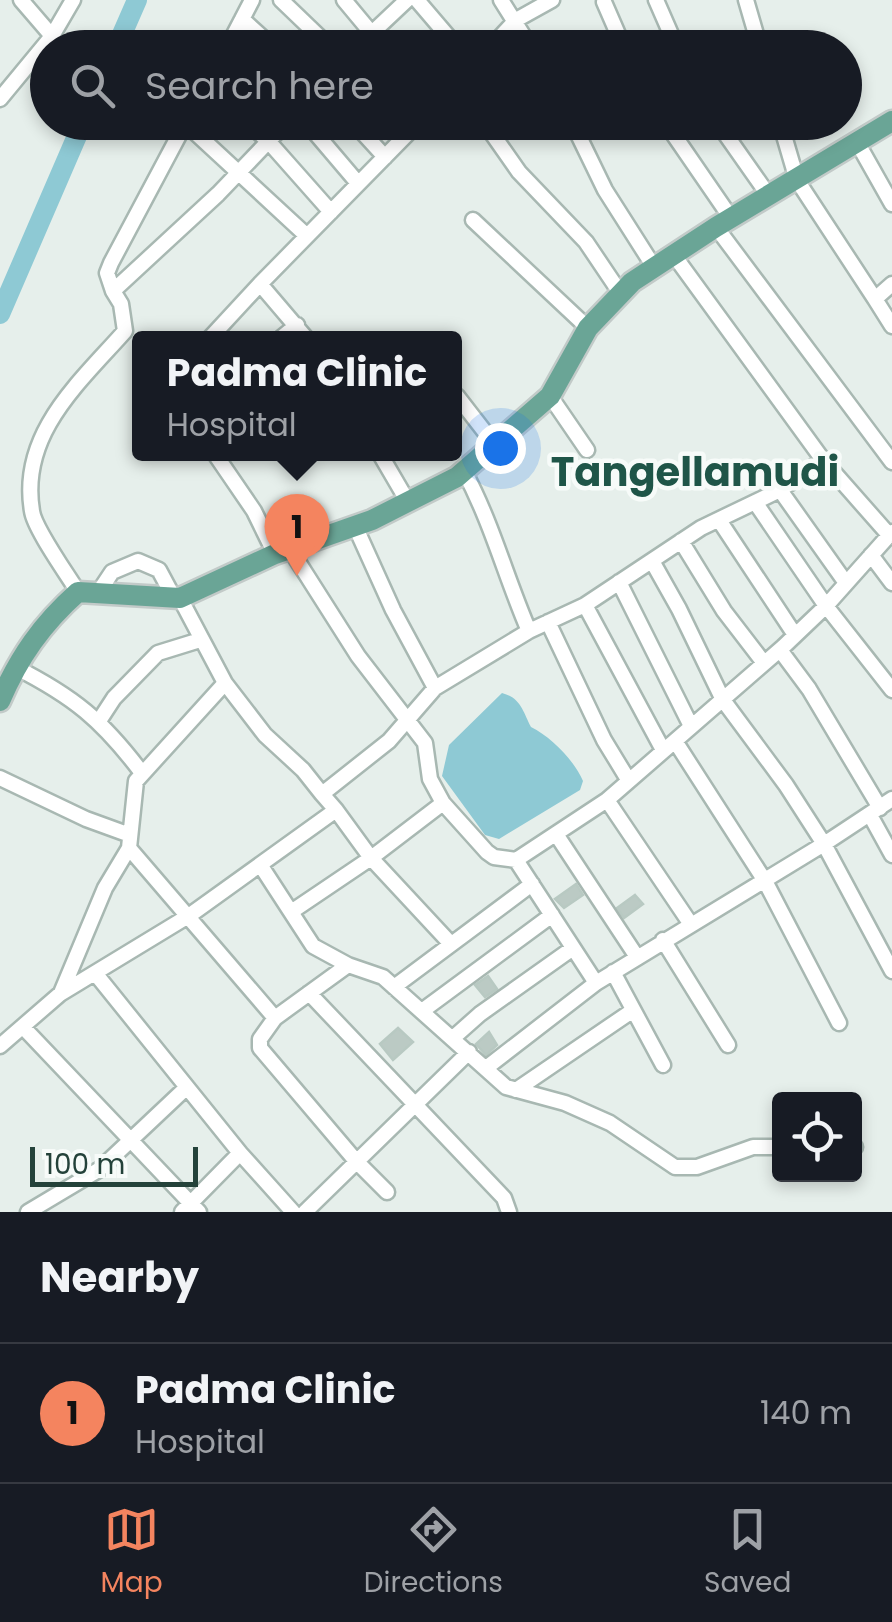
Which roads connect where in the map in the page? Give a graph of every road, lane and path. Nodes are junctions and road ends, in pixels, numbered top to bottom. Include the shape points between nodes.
1 (20, 0) edge
2 (74, 0) edge
3 (252, 0) edge
4 (281, 0) edge
5 (344, 0) edge
6 (408, 0) edge
7 (418, 0) edge
8 (501, 0) edge
9 (552, 0) edge
10 (656, 0) edge
11 (746, 0) edge
12 (604, 2) edge
13 (242, 19) junction
14 (516, 20) junction
15 (47, 30) edge
16 (56, 30) edge
17 (236, 30) edge
18 (254, 30) edge
19 (312, 30) edge
20 (368, 30) edge
21 (373, 30) edge
22 (443, 30) edge
23 (507, 30) edge
24 (521, 30) edge
25 (616, 30) edge
26 (669, 30) edge
27 (755, 30) edge
28 (30, 63) edge
29 (0, 99) edge
30 (892, 121) edge
31 (862, 139) edge
32 (177, 140) edge
33 (205, 140) edge
34 (322, 140) edge
35 (369, 140) edge
36 (399, 140) edge
37 (497, 140) edge
38 (581, 140) edge
39 (675, 140) edge
40 (730, 140) edge
41 (785, 140) edge
42 (860, 140) edge
43 (269, 142) joint
44 (857, 142) junction
45 (385, 157) junction
46 (240, 172) junction
47 (797, 180) junction
48 (358, 182) junction
49 (769, 196) junction
50 (892, 204) edge
51 (331, 212) junction
52 (473, 220) dead end
53 (723, 223) junction
54 (308, 236) junction
55 (673, 254) junction
56 (654, 267) junction
57 (260, 284) junction
58 (892, 284) edge
59 (113, 291) junction
60 (620, 294) junction
61 (875, 298) junction
62 (892, 326) edge
63 (588, 328) junction
64 (125, 331) junction
65 (216, 331) edge
66 (301, 331) edge
67 (132, 337) edge
68 (550, 396) junction
69 (462, 402) edge
70 (495, 445) junction
71 (586, 450) dead end
72 (823, 460) junction
73 (225, 461) edge
74 (384, 461) edge
75 (892, 462) edge
76 (464, 472) junction
77 (780, 490) junction
78 (408, 502) junction
79 (755, 502) junction
80 (719, 520) junction
81 (354, 526) junction
82 (890, 533) edge
83 (682, 541) junction
84 (282, 552) junction
85 (871, 555) junction
86 (652, 561) junction
87 (619, 582) junction
88 (892, 583) edge
89 (846, 584) junction
90 (88, 593) junction
91 (177, 598) junction
92 (585, 605) junction
93 (826, 606) junction
94 (548, 622) junction
95 (530, 631) junction
96 (796, 635) junction
97 (200, 640) junction
98 (780, 650) junction
99 (764, 664) junction
100 (14, 666) junction
101 (224, 683) junction
102 (435, 688) junction
103 (892, 690) edge
104 (723, 700) junction
105 (0, 701) edge
106 (99, 721) junction
107 (407, 721) junction
108 (692, 726) junction
109 (669, 746) junction
110 (142, 773) junction
111 (0, 778) edge
112 (629, 781) junction
113 (322, 794) junction
114 (607, 800) junction
115 (443, 803) junction
116 (881, 807) edge
117 (336, 810) junction
118 (556, 834) junction
119 (130, 841) junction
120 (824, 844) junction
121 (892, 854) edge
122 (371, 858) junction
123 (516, 860) junction
124 (261, 866) junction
125 (765, 881) junction
126 (532, 884) junction
127 (291, 912) junction
128 (190, 915) junction
129 (552, 915) junction
130 (690, 923) junction
131 (663, 940) junction
132 (451, 944) junction
133 (573, 948) junction
134 (636, 957) junction
135 (348, 964) junction
136 (892, 970) edge
137 (613, 972) junction
138 (95, 973) junction
139 (596, 983) junction
140 (394, 986) junction
141 (310, 993) junction
142 (60, 994) junction
143 (422, 1010) junction
144 (632, 1011) junction
145 (275, 1018) junction
146 (839, 1024) dead end
147 (23, 1026) junction
148 (453, 1038) junction
149 (728, 1045) dead end
150 (0, 1046) edge
151 (469, 1052) junction
152 (662, 1066) dead end
153 (486, 1068) junction
154 (187, 1087) junction
155 (516, 1090) junction
156 (414, 1104) junction
157 (133, 1141) junction
158 (772, 1147) edge
159 (240, 1153) junction
160 (356, 1162) junction
161 (386, 1192) dead end
162 (191, 1209) edge
163 (28, 1212) edge
164 (293, 1212) edge
165 (305, 1212) edge
166 (509, 1212) edge

1 - 15 street
2 - 16 street
3 - 13 street
4 - 19 street
5 - 20 street
6 - 21 street
7 - 22 street
8 - 14 street
9 - 14 street
10 - 26 street
11 - 27 street
12 - 25 street
13 - 17 street
13 - 18 street
14 - 23 street
14 - 24 street
28 - 29 street
30 - 31 main road
32 - 59 street via 110,262 106,273
33 - 46 street
34 - 48 street
35 - 45 street
36 - 45 street
37 - 60 street via 586,242
38 - 56 street
39 - 53 street
40 - 49 street
41 - 47 street
42 - 44 main road
43 - 46 street
43 - 51 street
44 - 47 main road
44 - 50 street
45 - 48 street
46 - 54 street
46 - 59 street
47 - 49 main road
47 - 61 street
48 - 51 street
49 - 53 main road
51 - 54 street
52 - 63 street
53 - 55 main road
53 - 75 street
54 - 57 street
55 - 56 main road
55 - 72 street
56 - 60 main road
57 - 65 street
57 - 66 street
58 - 61 street
59 - 64 street
60 - 63 main road
61 - 62 street
63 - 68 main road
64 - 67 street
64 - 90 street via 49,418 32,462 32,514
68 - 70 main road
68 - 71 street
69 - 70 street
70 - 76 main road
72 - 77 street
72 - 82 street
73 - 84 street
74 - 78 street
76 - 78 main road
76 - 95 street
77 - 79 street
77 - 89 street
78 - 81 main road
79 - 80 street
79 - 93 street
80 - 83 street
80 - 96 street
81 - 84 main road
81 - 102 street
82 - 85 street
83 - 86 street
83 - 99 street
84 - 91 main road
84 - 107 street
85 - 88 street
85 - 89 street
86 - 87 street
86 - 104 street
87 - 92 street
87 - 108 street
89 - 93 street
90 - 91 main road
90 - 91 street via 138,561 159,570
90 - 100 main road via 48,618
91 - 97 street
92 - 94 street
92 - 109 street
93 - 96 street
93 - 103 street
94 - 95 street
94 - 112 street
95 - 102 street
96 - 98 street
97 - 101 street
97 - 106 street via 158,652
98 - 99 street
98 - 116 street
99 - 104 street
100 - 105 main road
100 - 106 street
101 - 110 street
101 - 113 street
102 - 107 street
104 - 108 street
104 - 120 street
106 - 110 street
107 - 113 street
107 - 115 street via 425,743 430,779
108 - 109 street
109 - 112 street
109 - 125 street
110 - 119 street
111 - 119 street
112 - 114 street
113 - 117 street
114 - 118 street
114 - 130 street
115 - 122 street
115 - 123 street via 487,852
116 - 120 street
116 - 121 street
117 - 122 street
117 - 124 street
118 - 123 street
118 - 134 street
119 - 128 street
119 - 142 street
120 - 125 street
120 - 136 street
122 - 127 street
122 - 132 street
123 - 126 street
124 - 127 street
124 - 128 street
125 - 130 street
125 - 146 street
126 - 129 street
126 - 132 street
127 - 135 street via 313,946
128 - 138 street
128 - 145 street
129 - 133 street
129 - 143 street
130 - 131 street
131 - 134 street
131 - 149 street
132 - 140 street
133 - 139 street
133 - 148 street
134 - 137 street
135 - 140 street
135 - 141 street
137 - 139 street
137 - 144 street
138 - 142 street
138 - 154 street
139 - 153 street
140 - 143 street
141 - 145 street
141 - 156 street
142 - 147 street
143 - 148 street
144 - 152 street
144 - 155 street
145 - 160 street via 260,1048
147 - 150 street
147 - 157 street
148 - 151 street
151 - 153 street
151 - 156 street
153 - 155 street
154 - 157 street
154 - 159 street
155 - 158 street via 610,1123 675,1167 697,1168 753,1147
156 - 160 street
156 - 166 street via 504,1198
157 - 162 street
157 - 163 street via 100,1170
159 - 162 street
159 - 164 street
160 - 161 street
160 - 165 street

